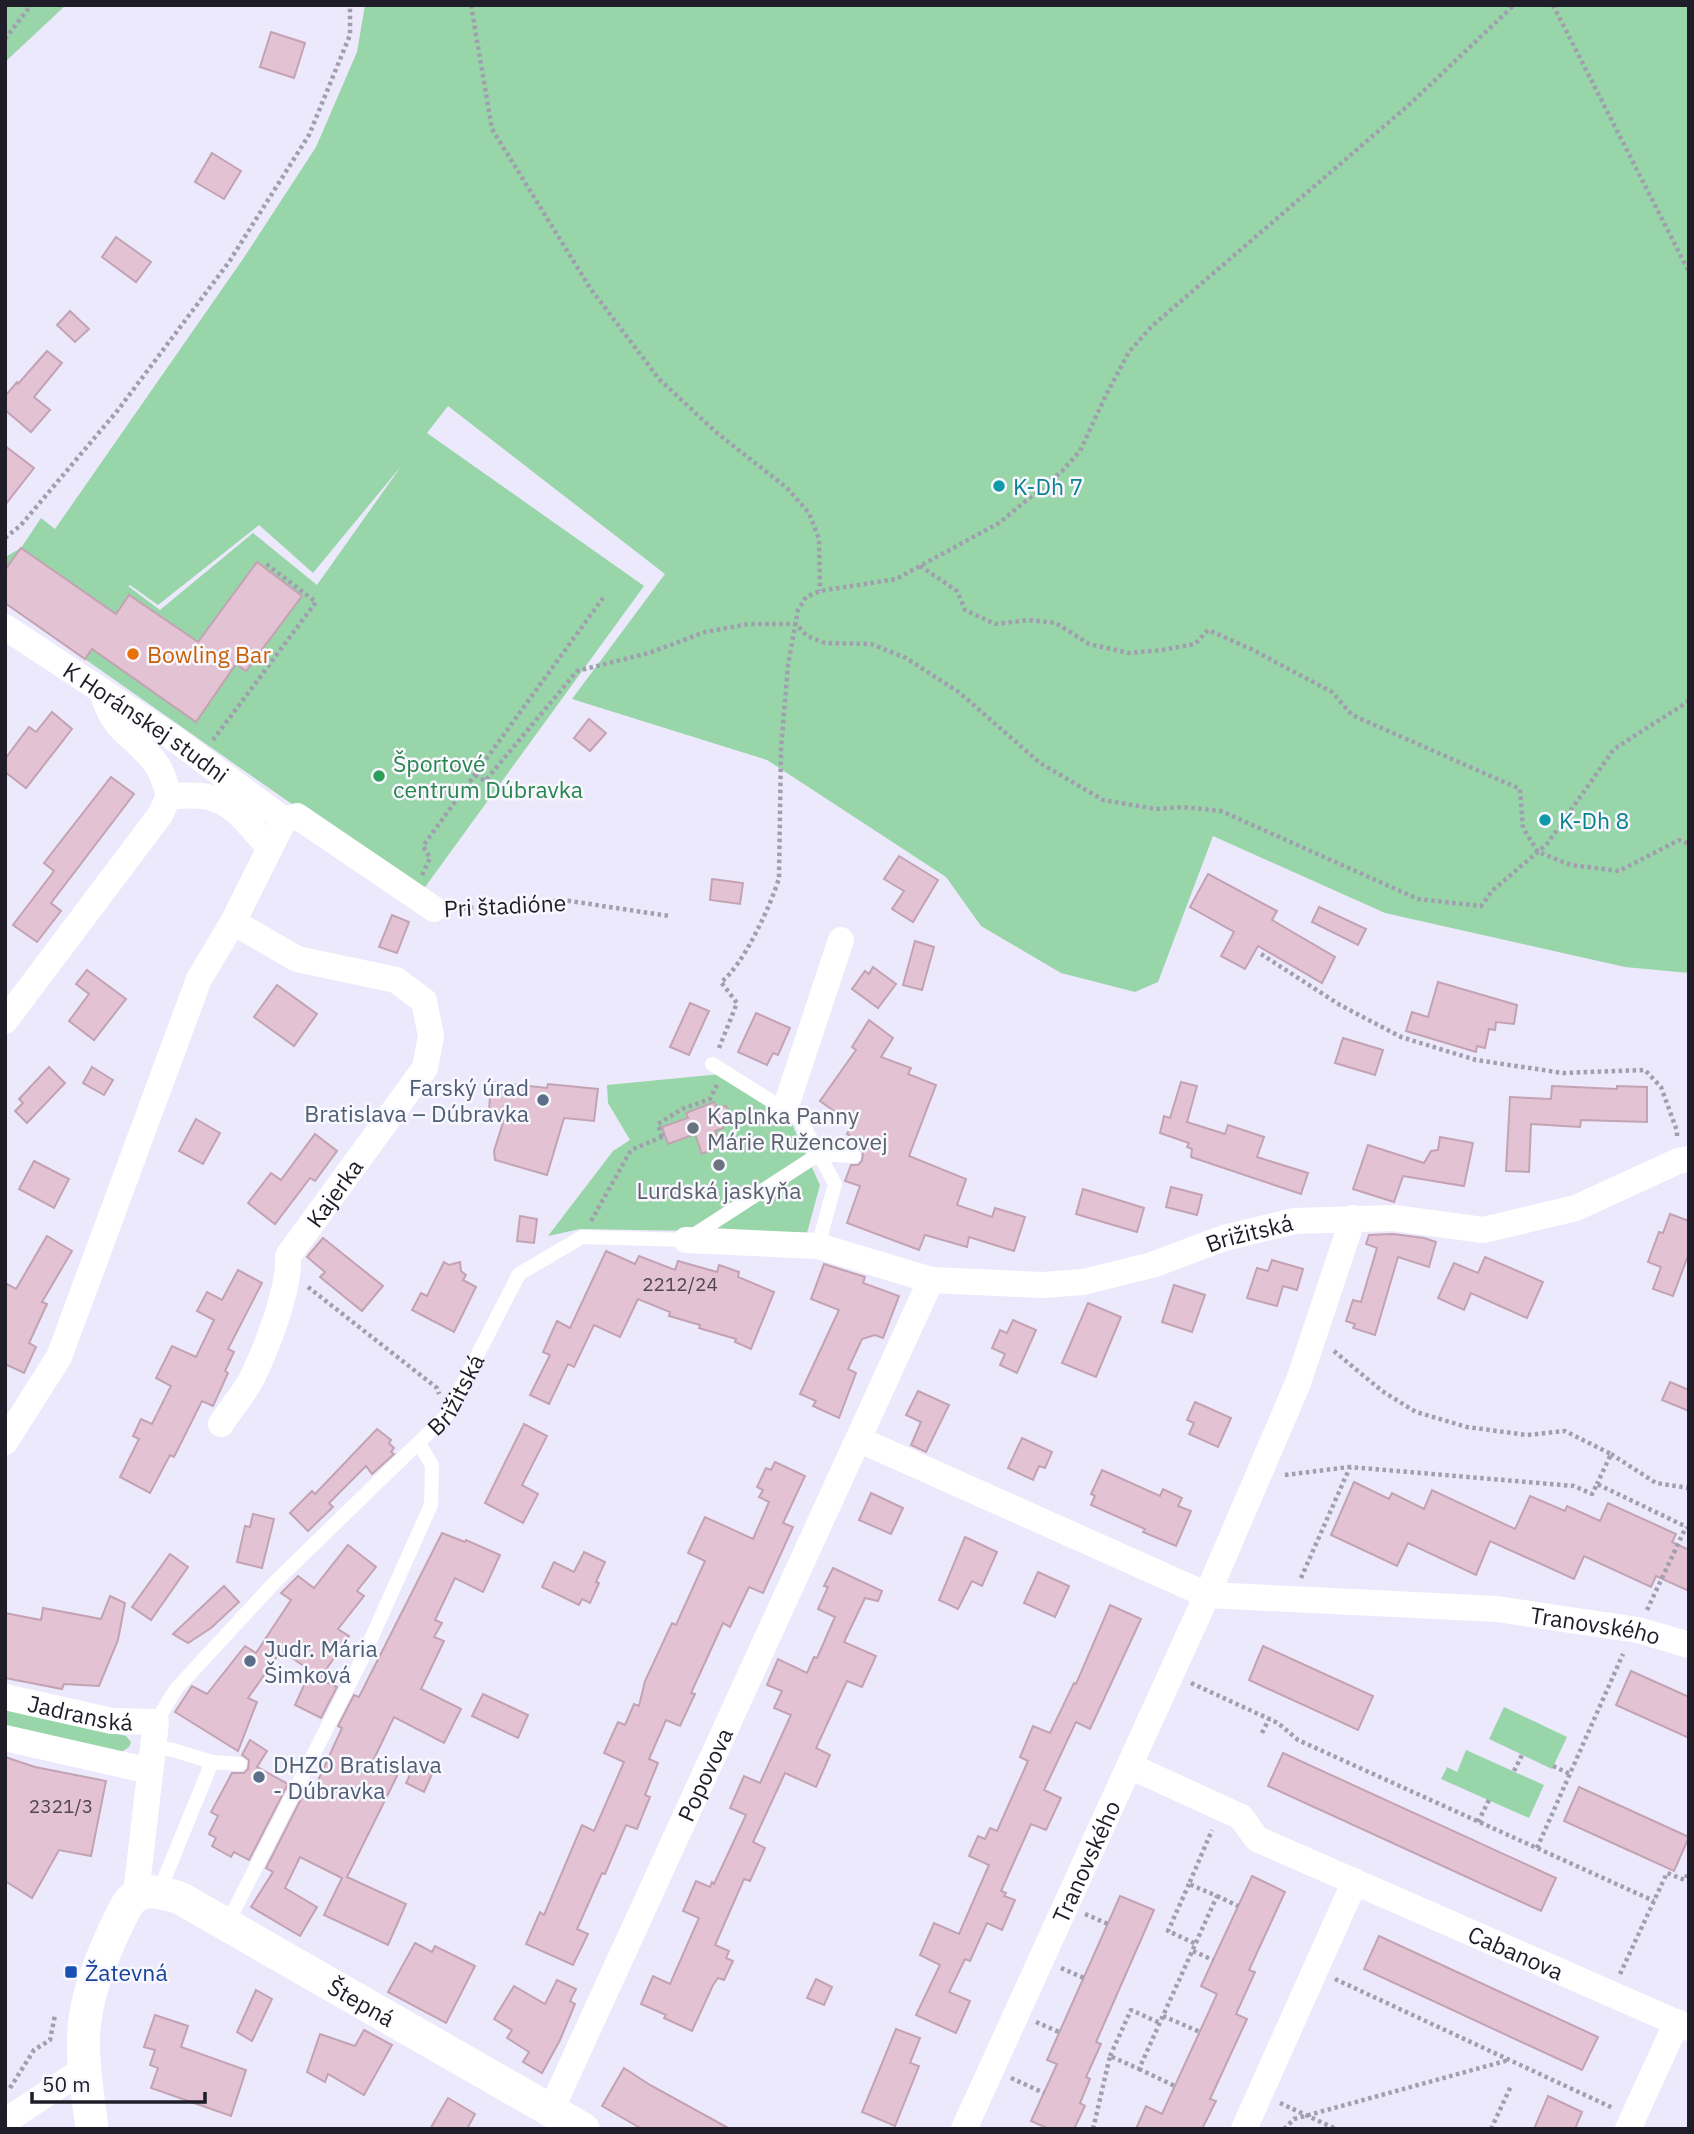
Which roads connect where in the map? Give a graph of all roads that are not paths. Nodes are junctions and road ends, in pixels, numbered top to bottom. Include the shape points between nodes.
1 (5, 627) edge
2 (102, 691) junction
3 (169, 796) junction
4 (284, 820) junction
5 (270, 848) junction
6 (434, 909) road end
7 (233, 922) junction
8 (841, 940) dead end
9 (5, 1021) edge
10 (712, 1064) road end
11 (785, 1109) junction
12 (819, 1154) junction
13 (854, 1156) dead end
14 (1684, 1160) edge
15 (1353, 1218) junction
16 (686, 1240) junction
17 (818, 1246) junction
18 (931, 1280) junction
19 (221, 1424) dead end
20 (860, 1440) junction
21 (5, 1442) edge
22 (419, 1444) junction
23 (1208, 1595) junction
24 (1689, 1645) edge
25 (5, 1697) edge
26 (5, 1738) edge
27 (153, 1747) junction
28 (212, 1762) junction
29 (240, 1764) dead end
30 (1130, 1766) junction
31 (1355, 1881) junction
32 (147, 1893) junction
33 (227, 1924) junction
34 (1683, 2025) edge
35 (86, 2068) junction
36 (551, 2110) junction
37 (1622, 2119) edge
38 (5, 2129) edge
39 (92, 2129) edge
40 (583, 2129) edge
41 (964, 2129) edge
42 (1244, 2129) edge

1 - 2 street, K Horánskej studni
2 - 3 street via 111,718 157,766
2 - 4 street, K Horánskej studni
3 - 5 street via 208,797 225,803
3 - 9 street via 160,815
4 - 5 street
4 - 6 street, Pri štadióne via 297,816
5 - 7 street
7 - 19 street, Kajerka via 297,958 396,980 424,1002 431,1036 425,1068 288,1256 289,1270 278,1309 253,1376
7 - 21 street via 199,979 59,1357
8 - 11 street
10 - 11 lane
11 - 12 lane via 800,1119
12 - 13 lane
12 - 16 lane
12 - 17 lane via 835,1184
14 - 15 street, Brižitská via 1576,1208 1483,1230 1394,1218
15 - 18 street, Brižitská via 1294,1221 1083,1282 1043,1285
15 - 23 street, Tranovského via 1298,1383
16 - 17 street, Brižitská
16 - 22 lane, Brižitská via 582,1237 519,1274 446,1416
17 - 18 street, Brižitská
18 - 20 street, Popovova
20 - 23 street
20 - 36 street, Popovova
22 - 27 lane, Brižitská via 274,1583 176,1689
22 - 33 lane via 432,1465 431,1505 362,1659
23 - 24 street, Tranovského via 1497,1609 1639,1630
23 - 30 street, Tranovského
25 - 27 street, Jadranská via 112,1721
26 - 27 street, Jadranská
27 - 28 lane
27 - 32 street
28 - 29 lane
28 - 32 lane
30 - 31 street, Cabanova via 1241,1817 1257,1839
30 - 41 street, Tranovského
31 - 34 street, Cabanova
31 - 42 street
32 - 33 street, Štepná via 180,1898
32 - 35 street via 122,1913 92,1985 85,2022
33 - 36 street, Štepná
34 - 37 street, Cabanova
35 - 38 street via 13,2116
35 - 39 street
36 - 40 street, Štepná

